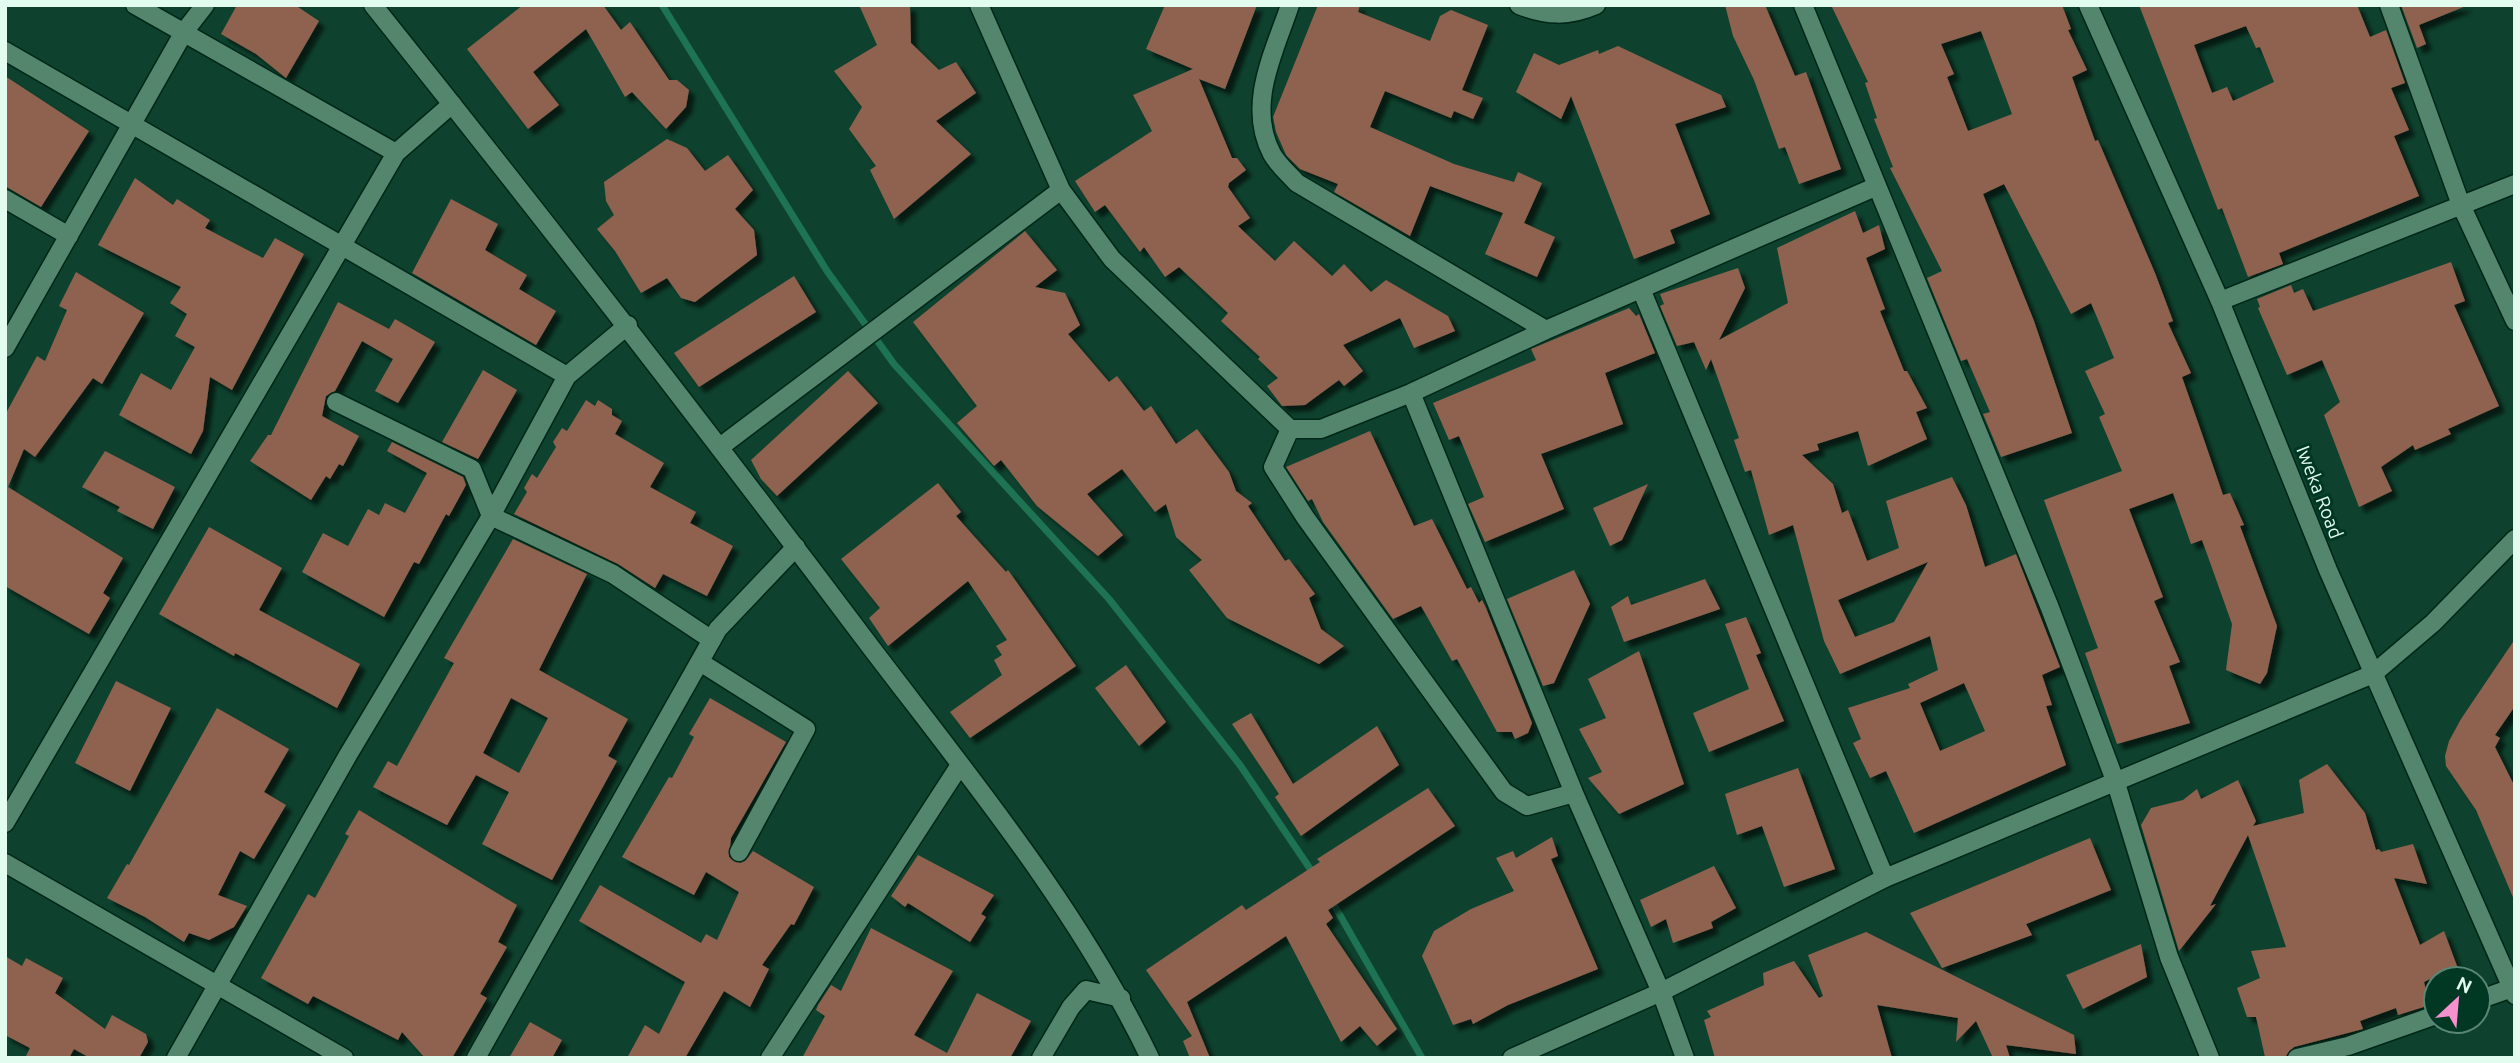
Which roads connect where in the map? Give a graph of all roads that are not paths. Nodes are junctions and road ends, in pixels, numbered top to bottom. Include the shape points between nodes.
1 (135, 5) edge
2 (205, 5) edge
3 (373, 5) edge
4 (979, 5) edge
5 (1290, 5) edge
6 (1519, 5) edge
7 (1596, 5) edge
8 (1802, 5) edge
9 (2088, 5) edge
10 (2389, 5) edge
11 (184, 32) junction
12 (5, 51) edge
13 (453, 104) junction
14 (133, 123) junction
15 (396, 153) junction
16 (2515, 184) edge
17 (1875, 187) junction
18 (1061, 190) junction
19 (5, 199) edge
20 (2461, 205) junction
21 (69, 236) junction
22 (341, 246) junction
23 (1641, 289) junction
24 (2220, 301) junction
25 (2515, 321) edge
26 (628, 325) junction
27 (1546, 330) junction
28 (5, 348) edge
29 (567, 376) junction
30 (1411, 393) junction
31 (336, 402) dead end
32 (1290, 429) junction
33 (720, 447) junction
34 (491, 516) junction
35 (2515, 539) edge
36 (796, 547) junction
37 (712, 640) junction
38 (700, 662) junction
39 (2373, 674) junction
40 (960, 765) junction
41 (2116, 783) junction
42 (1574, 793) junction
43 (5, 823) edge
44 (739, 852) dead end
45 (5, 863) edge
46 (1885, 878) junction
47 (217, 986) junction
48 (2514, 991) edge
49 (1661, 992) junction
50 (2492, 996) edge
51 (1121, 998) junction
52 (2422, 1020) edge
53 (176, 1058) edge
54 (344, 1058) edge
55 (476, 1058) edge
56 (770, 1058) edge
57 (1041, 1058) edge
58 (1150, 1058) edge
59 (1512, 1058) edge
60 (1685, 1058) edge
61 (2210, 1058) edge
62 (2297, 1058) edge

1 - 11 street
2 - 11 street
3 - 13 street
4 - 18 street
5 - 27 street via 1260,95 1262,132 1273,156 1297,183
6 - 7 street via 1553,15
8 - 17 street
9 - 24 street, Iweka Road
10 - 20 street
11 - 14 street
11 - 15 street
12 - 14 street
13 - 15 street
13 - 26 street
14 - 21 street
14 - 22 street
15 - 22 street
16 - 20 street
17 - 23 street
17 - 41 street via 2050,608
18 - 32 street via 1112,259
18 - 33 street
19 - 21 street
20 - 24 street
20 - 25 street
21 - 28 street
22 - 29 street
22 - 43 street
23 - 27 street
23 - 46 street
24 - 39 street, Iweka Road
26 - 29 street
26 - 33 street
27 - 30 street
29 - 34 street
30 - 32 street via 1321,429
30 - 42 street
31 - 34 street via 472,469
32 - 42 street via 1273,467 1504,792 1527,806
33 - 36 street
34 - 37 street via 613,575
34 - 47 street
35 - 39 street via 2433,623
36 - 37 street
36 - 40 street
37 - 38 street
38 - 44 street via 806,729
38 - 55 street
39 - 41 street
39 - 48 street, Iweka Road
40 - 51 street via 1018,842
40 - 56 street
41 - 46 street
41 - 61 street via 2169,957
42 - 49 street
45 - 47 street
46 - 49 street
47 - 53 street
47 - 54 street
48 - 50 street
49 - 59 street
49 - 60 street
51 - 57 street via 1086,990
51 - 58 street
52 - 62 street

